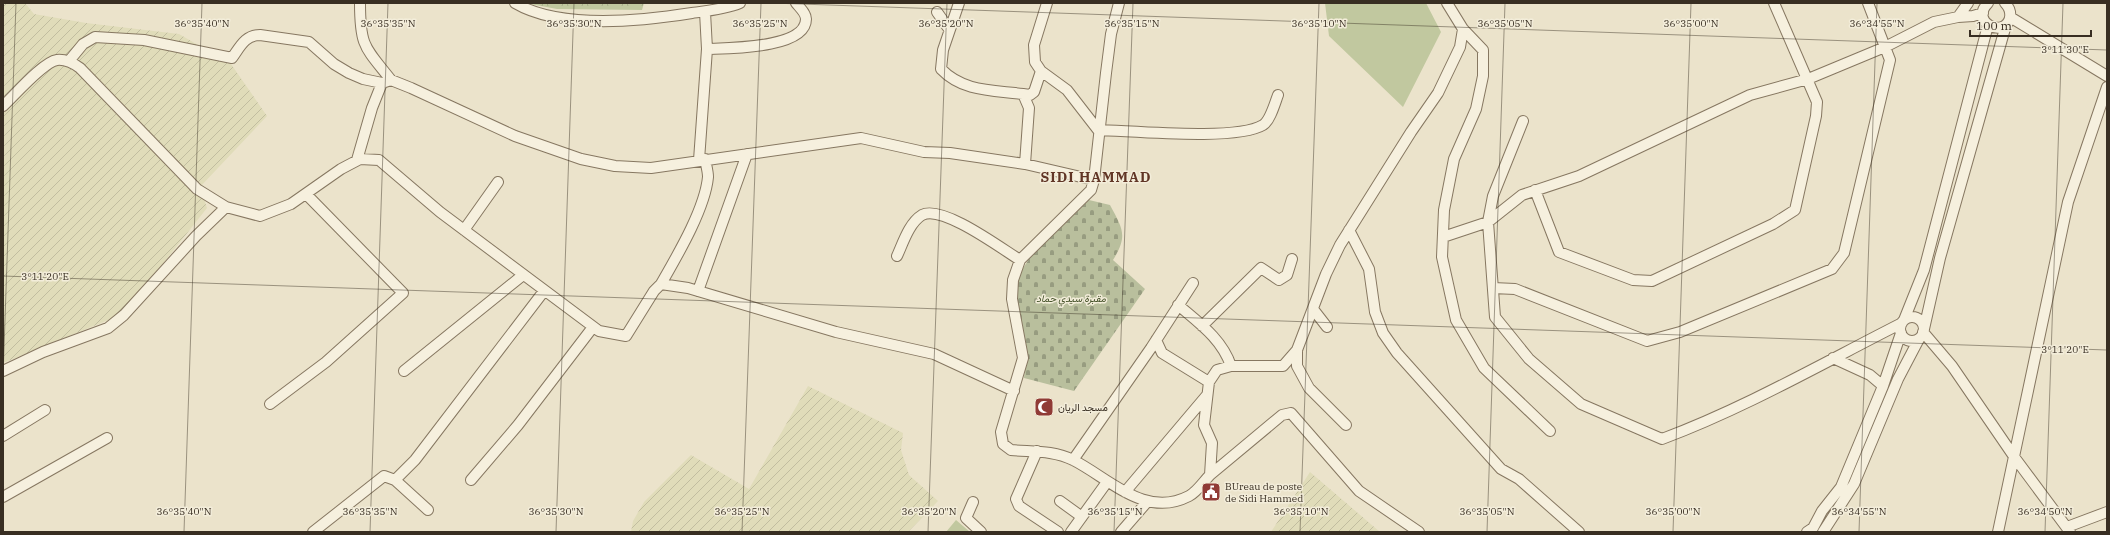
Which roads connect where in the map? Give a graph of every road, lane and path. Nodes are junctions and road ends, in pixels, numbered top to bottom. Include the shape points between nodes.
1 (360, 3) edge
2 (515, 3) edge
3 (740, 3) edge
4 (796, 3) edge
5 (959, 3) edge
6 (1047, 3) edge
7 (1119, 3) edge
8 (1447, 3) edge
9 (1774, 3) edge
10 (1868, 3) edge
11 (1968, 3) edge
12 (1988, 3) edge
13 (2006, 3) edge
14 (705, 12) junction
15 (937, 12) dead end
16 (1983, 13) junction
17 (1958, 17) junction
18 (2008, 21) junction
19 (1988, 25) junction
20 (949, 29) junction
21 (1463, 29) junction
22 (1885, 47) junction
23 (707, 49) junction
24 (69, 61) junction
25 (1041, 71) junction
26 (1991, 75) junction
27 (2107, 76) edge
28 (1808, 79) junction
29 (386, 82) junction
30 (2107, 87) edge
31 (1971, 92) junction
32 (1023, 94) junction
33 (1278, 95) dead end
34 (3, 106) edge
35 (1523, 121) dead end
36 (1098, 130) junction
37 (748, 154) junction
38 (702, 159) junction
39 (357, 160) junction
40 (1025, 164) junction
41 (1094, 180) junction
42 (498, 182) dead end
43 (1535, 190) junction
44 (306, 194) junction
45 (226, 207) junction
46 (1488, 222) junction
47 (464, 230) junction
48 (1349, 230) junction
49 (1443, 237) junction
50 (897, 256) dead end
51 (1292, 259) dead end
52 (1020, 260) junction
53 (523, 275) junction
54 (1193, 283) dead end
55 (661, 284) junction
56 (1493, 288) junction
57 (544, 291) junction
58 (698, 291) junction
59 (1178, 305) junction
60 (1313, 309) junction
61 (1202, 326) junction
62 (1902, 326) junction
63 (593, 327) junction
64 (1327, 327) dead end
65 (1922, 333) junction
66 (1156, 340) junction
67 (1297, 350) junction
68 (1833, 358) junction
69 (1231, 366) junction
70 (1283, 366) junction
71 (1297, 366) junction
72 (3, 371) edge
73 (404, 371) dead end
74 (1209, 382) junction
75 (1883, 386) junction
76 (1014, 391) junction
77 (1207, 395) junction
78 (270, 404) dead end
79 (45, 410) dead end
80 (1346, 425) dead end
81 (1550, 431) dead end
82 (3, 436) edge
83 (107, 438) dead end
84 (1037, 451) junction
85 (2015, 458) junction
86 (1073, 460) junction
87 (1210, 475) junction
88 (395, 480) junction
89 (471, 480) dead end
90 (1107, 482) junction
91 (1125, 492) junction
92 (3, 497) edge
93 (1060, 501) dead end
94 (973, 502) dead end
95 (1147, 502) junction
96 (428, 510) dead end
97 (2107, 512) edge
98 (1082, 516) junction
99 (2068, 530) edge
100 (313, 532) edge
101 (981, 532) edge
102 (1058, 532) edge
103 (1071, 532) edge
104 (1121, 532) edge
105 (1419, 532) edge
106 (1579, 532) edge
107 (1807, 532) edge
108 (1823, 532) edge
109 (1998, 532) edge

1 - 29 street via 362,41
2 - 14 street via 552,17 605,21 648,20
3 - 14 street
4 - 23 street via 806,19 801,30 791,37 754,47
5 - 20 street
6 - 25 street via 1034,45 1035,62
7 - 36 street via 1111,34
8 - 21 street
9 - 28 street
10 - 22 street
11 - 17 street
12 - 16 street
13 - 18 street via 2009,8
14 - 23 street
15 - 20 street
16 - 17 street
16 - 19 street
17 - 22 street via 1934,22
18 - 19 street via 1997,28
18 - 26 street
18 - 27 street
19 - 31 street
20 - 32 street via 941,59 941,69 948,76 964,86 976,89
21 - 48 street via 1460,47 1438,93
21 - 49 street via 1483,50 1483,76 1476,109 1454,159 1444,210
22 - 28 street
22 - 56 street via 1890,60 1850,233 1844,253 1832,269 1680,332 1647,341 1515,289
23 - 38 street
24 - 29 street via 83,44 95,37 144,40 232,58 245,39 252,35 260,35 309,42 334,64 349,73 363,79
24 - 34 street via 56,60 41,68
24 - 45 street via 80,68 198,189
25 - 32 street via 1034,92 1030,95
25 - 36 street via 1067,90
26 - 31 street
26 - 65 street
28 - 43 street via 1750,95 1579,176
28 - 43 street via 1817,102 1816,116 1795,210 1773,224 1652,280 1633,280 1559,252
29 - 38 street via 411,88 515,136 581,160 651,168
29 - 39 street via 372,108
30 - 85 street via 2068,202
31 - 62 street via 1924,270
32 - 40 street via 1029,108
33 - 36 street via 1265,124 1253,130 1227,134
35 - 46 street via 1493,196
36 - 41 street
37 - 38 street
37 - 40 street via 861,138 924,152 950,153
37 - 58 street
38 - 55 street via 708,176 705,191 690,231
39 - 44 street
39 - 47 street via 379,160
40 - 41 street
41 - 52 street via 1091,190
42 - 47 street
43 - 46 street via 1522,195
44 - 45 street via 291,204 260,216
44 - 78 street via 403,292 326,362
45 - 72 street via 124,315 108,328 42,352
46 - 49 street
46 - 56 street
47 - 53 street
48 - 60 street via 1326,274
48 - 106 street via 1369,269 1375,312 1383,333 1397,353 1501,469 1519,479
49 - 81 street via 1442,257 1456,320 1484,368
50 - 52 street via 913,224 923,214 939,214
51 - 61 street via 1287,275 1279,280 1261,268
52 - 76 street via 1013,280 1012,299 1023,358
53 - 57 street
53 - 73 street
54 - 59 street
55 - 58 street
55 - 63 street via 626,336 599,331
56 - 68 street via 1495,317 1529,359 1581,404 1662,439 1725,413
57 - 63 street
57 - 88 street via 415,460
58 - 76 street via 836,332 934,354
59 - 61 street
59 - 66 street
60 - 64 street
60 - 67 street
61 - 69 street via 1226,352
62 - 65 street via 1907,340
62 - 65 street via 1911,317 1918,319
62 - 68 street
62 - 75 street
63 - 89 street via 518,425
65 - 85 street via 1952,366
65 - 108 street via 1898,379 1854,484
66 - 74 street via 1162,353
66 - 86 street
67 - 70 street
67 - 71 street
68 - 75 street via 1870,375
69 - 70 street
69 - 74 street via 1217,370
70 - 71 street
71 - 80 street via 1309,388
74 - 77 street
75 - 107 street via 1841,487 1822,511 1813,528
76 - 84 street via 1006,413 1002,440 1011,450
77 - 87 street via 1204,425 1212,443
77 - 91 street
79 - 82 street
83 - 92 street
84 - 86 street via 1050,452
84 - 102 street via 1016,503
85 - 99 street
85 - 109 street
86 - 90 street
87 - 95 street via 1189,496 1167,504
87 - 105 street via 1282,415 1291,413 1359,491
88 - 96 street
88 - 100 street via 384,476
90 - 91 street
90 - 98 street
91 - 95 street
93 - 98 street
94 - 101 street via 966,518
95 - 104 street
97 - 99 street
98 - 103 street

